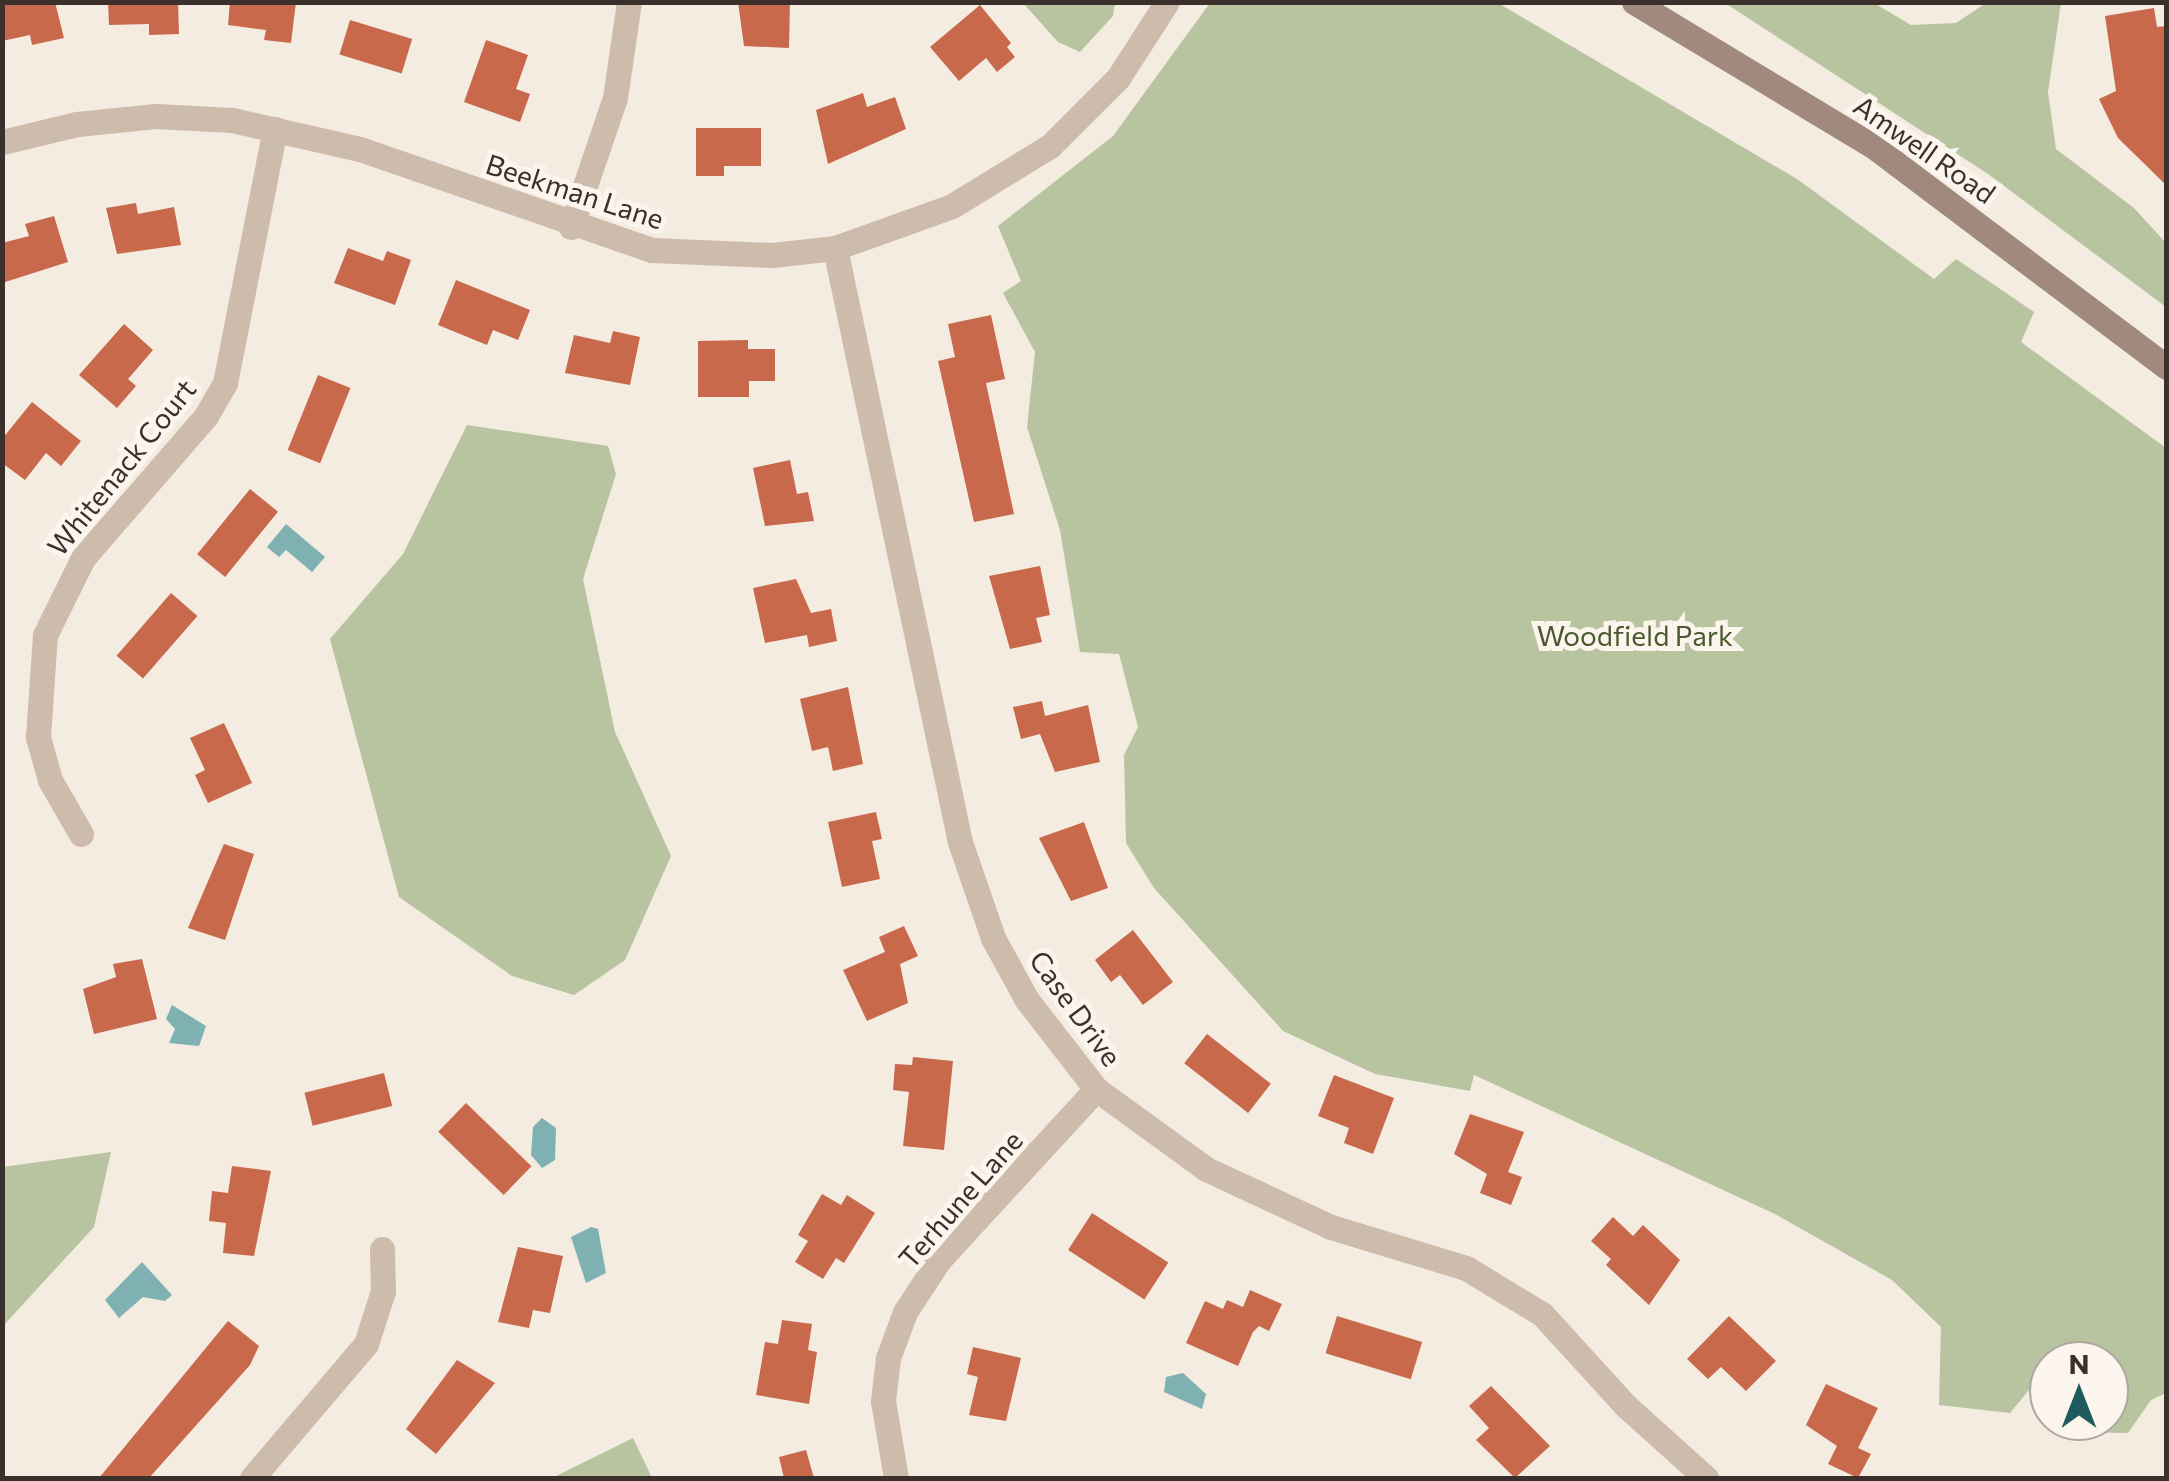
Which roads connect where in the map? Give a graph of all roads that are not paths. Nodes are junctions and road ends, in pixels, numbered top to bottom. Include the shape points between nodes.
1 (630, 2) edge
2 (1167, 2) edge
3 (1634, 2) edge
4 (275, 128) junction
5 (2, 142) edge
6 (571, 227) junction
7 (835, 248) junction
8 (2166, 367) edge
9 (81, 834) dead end
10 (1096, 1089) junction
11 (382, 1249) dead end
12 (252, 1478) edge
13 (896, 1478) edge
14 (1706, 1478) edge

1 - 6 street via 615,98
2 - 7 street, Beekman Lane via 1118,78 1050,146 952,206
3 - 8 main road, Amwell Road via 1873,146
4 - 5 street, Beekman Lane via 156,116 77,124
4 - 6 street, Beekman Lane via 360,148
4 - 9 street, Whitenack Court via 224,382 206,416 82,558 45,635 38,737 50,780
6 - 7 street, Beekman Lane via 652,250 704,256
7 - 10 street, Case Drive via 972,884 1028,1000
10 - 13 street, Terhune Lane via 939,1260 905,1312 888,1358 883,1401
10 - 14 street, Case Drive via 1206,1169 1261,1198 1331,1227 1425,1251 1507,1290 1542,1314 1626,1406
11 - 12 street via 384,1291 366,1344

